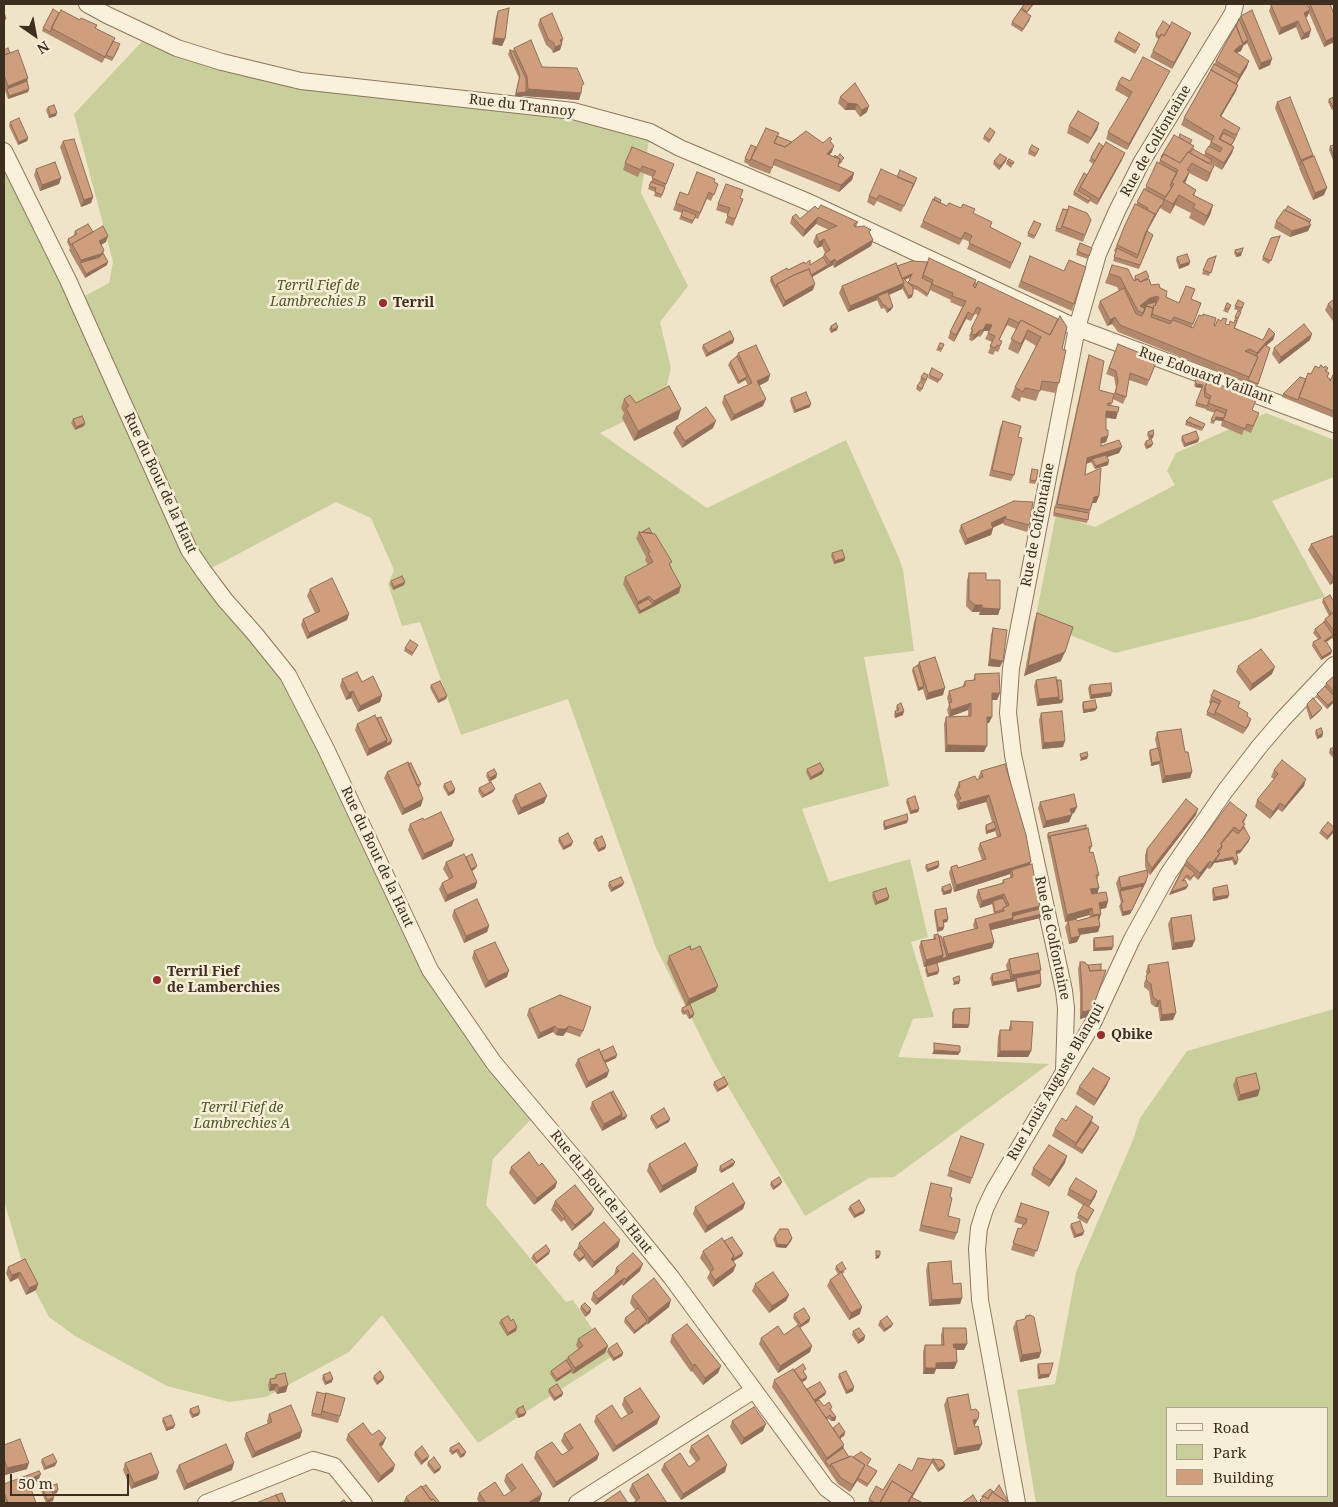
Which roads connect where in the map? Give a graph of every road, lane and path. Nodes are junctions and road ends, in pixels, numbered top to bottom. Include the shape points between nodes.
1 (87, 4) edge
2 (1250, 4) edge
3 (1234, 8) edge
4 (4, 151) edge
5 (1077, 328) junction
6 (1334, 424) edge
7 (1334, 665) edge
8 (1064, 1071) junction
9 (754, 1390) junction
10 (206, 1503) edge
11 (364, 1503) edge
12 (577, 1503) edge
13 (846, 1503) edge
14 (1017, 1503) edge

1 - 5 street, Rue du Trannoy via 177,48 301,81 573,111 650,132 680,148 806,200
2 - 3 street
3 - 5 street, Rue de Colfontaine via 1141,162 1098,254
4 - 9 street, Rue du Bout de la Haut via 68,280 190,550 225,600 288,675 430,970 494,1063 671,1276
5 - 6 street, Rue Edouard Vaillant
5 - 8 street, Rue de Colfontaine via 1019,622 1008,713 1013,755 1064,991
7 - 8 street, Rue Louis Auguste Blanqui via 1258,747 1168,874 1132,939 1093,1023
8 - 14 street, Rue Louis Auguste Blanqui via 994,1190 979,1228 980,1300
9 - 12 street
9 - 13 street, Rue du Bout de la Haut via 826,1488
10 - 11 street via 313,1460 334,1466

